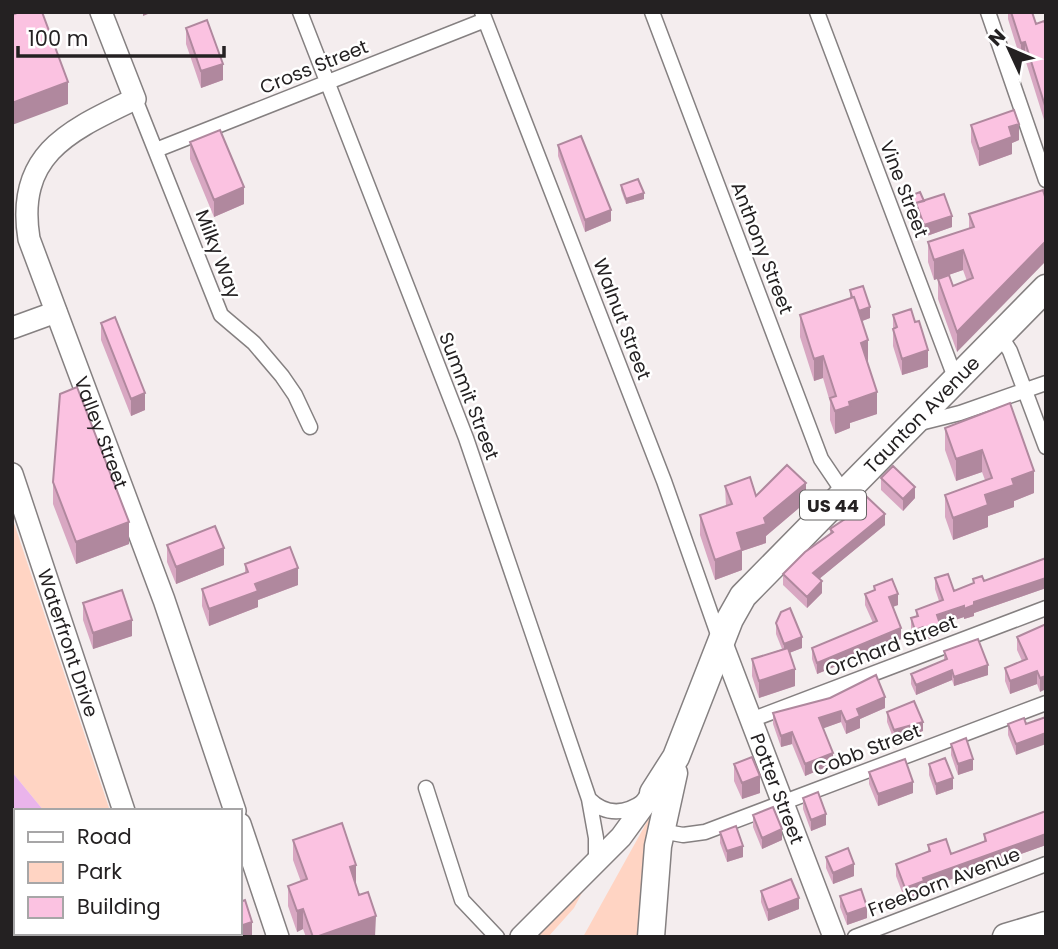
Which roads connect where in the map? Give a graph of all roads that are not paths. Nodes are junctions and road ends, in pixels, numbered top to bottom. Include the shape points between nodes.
1 (100, 12) edge
2 (300, 12) edge
3 (652, 12) edge
4 (817, 12) edge
5 (988, 12) edge
6 (484, 16) edge
7 (327, 82) junction
8 (135, 99) junction
9 (156, 150) junction
10 (1046, 180) edge
11 (1046, 288) edge
12 (56, 312) junction
13 (12, 328) edge
14 (1000, 335) junction
15 (956, 380) junction
16 (1046, 383) edge
17 (1025, 391) junction
18 (911, 425) junction
19 (310, 427) dead end
20 (1046, 447) edge
21 (12, 474) edge
22 (844, 493) junction
23 (1046, 608) edge
24 (721, 641) junction
25 (1046, 703) edge
26 (751, 720) junction
27 (676, 757) junction
28 (426, 788) dead end
29 (653, 793) junction
30 (589, 799) junction
31 (782, 803) junction
32 (123, 809) edge
33 (234, 809) edge
34 (242, 830) edge
35 (661, 831) junction
36 (596, 861) junction
37 (1046, 864) edge
38 (1046, 925) edge
39 (278, 937) edge
40 (496, 937) edge
41 (521, 937) edge
42 (651, 937) edge
43 (834, 937) edge
44 (855, 937) edge
45 (1006, 937) edge

1 - 8 street
2 - 7 street, Summit Street
3 - 22 street, Anthony Street via 821,459
4 - 15 street, Vine Street
5 - 10 street
6 - 7 street, Cross Street
6 - 24 street, Walnut Street
7 - 9 street, Cross Street
7 - 30 street, Summit Street via 466,438
8 - 9 street, Milky Way
8 - 12 street, Valley Street via 57,141 34,179 29,239
9 - 19 street, Milky Way via 221,315 254,343 282,376
11 - 14 highway, Taunton Avenue / US 44
12 - 13 street
12 - 33 street, Valley Street via 164,600
14 - 15 highway, Taunton Avenue / US 44
14 - 17 street
15 - 18 highway, Taunton Avenue / US 44
16 - 17 street
17 - 18 street
17 - 20 street
18 - 22 highway, Taunton Avenue / US 44
21 - 32 street, Waterfront Drive
22 - 24 highway, Taunton Avenue / US 44 via 743,596
23 - 26 street, Orchard Street
24 - 26 street, Potter Street
24 - 27 highway, Taunton Avenue / US 44
25 - 31 street, Cobb Street
26 - 31 street, Potter Street
27 - 29 highway, Taunton Avenue / US 44
27 - 35 highway, Taunton Avenue / US 44
28 - 40 street via 462,900
29 - 30 street via 637,807 618,812 598,807
29 - 36 street, Taunton Avenue
30 - 36 street, Summit Street
31 - 35 street, Cobb Street via 697,834
31 - 43 street, Potter Street
34 - 39 street
35 - 42 highway, US 44
36 - 41 street, Taunton Avenue
37 - 44 street, Freeborn Avenue
38 - 45 highway

